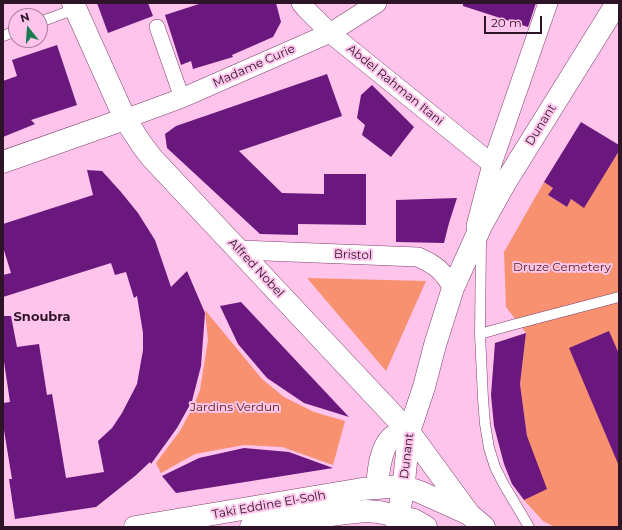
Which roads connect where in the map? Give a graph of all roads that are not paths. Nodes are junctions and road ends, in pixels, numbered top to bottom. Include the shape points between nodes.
1 (302, 3) edge
2 (377, 3) edge
3 (548, 3) edge
4 (617, 3) edge
5 (74, 6) edge
6 (48, 18) edge
7 (157, 27) dead end
8 (330, 33) junction
9 (182, 98) junction
10 (125, 120) junction
11 (3, 162) edge
12 (492, 164) junction
13 (481, 226) junction
14 (240, 250) junction
15 (470, 251) junction
16 (452, 288) junction
17 (619, 297) edge
18 (480, 334) junction
19 (409, 432) junction
20 (403, 486) junction
21 (377, 488) junction
22 (477, 520) edge
23 (395, 523) edge
24 (135, 527) edge
25 (251, 527) edge
26 (426, 527) edge
27 (529, 527) edge

1 - 8 street, Abdel Rahman Itani
2 - 8 street, Madame Curie
3 - 12 street, Dunant
4 - 13 street, Dunant
5 - 6 lane
5 - 10 street, Alfred Nobel
7 - 9 street
8 - 9 street, Madame Curie
8 - 12 street, Abdel Rahman Itani
9 - 10 street, Madame Curie
10 - 11 street
10 - 14 street, Alfred Nobel via 152,158
12 - 15 street, Dunant
13 - 15 street, Dunant
13 - 18 lane
14 - 16 street, Bristol via 418,257 439,268
14 - 19 street, Alfred Nobel
15 - 16 street, Dunant
16 - 19 street, Dunant
17 - 18 lane
18 - 27 lane via 483,399 489,448 502,483
19 - 20 street, Dunant
19 - 21 street via 393,436 386,447 380,461
19 - 22 street, Alfred Nobel
20 - 21 street, Taki Eddine El-Solh
20 - 22 street
20 - 23 street, Dunant
21 - 24 street, Taki Eddine El-Solh
23 - 25 street, Taki Eddine El-Solh via 372,512 346,513
23 - 26 street via 414,520

